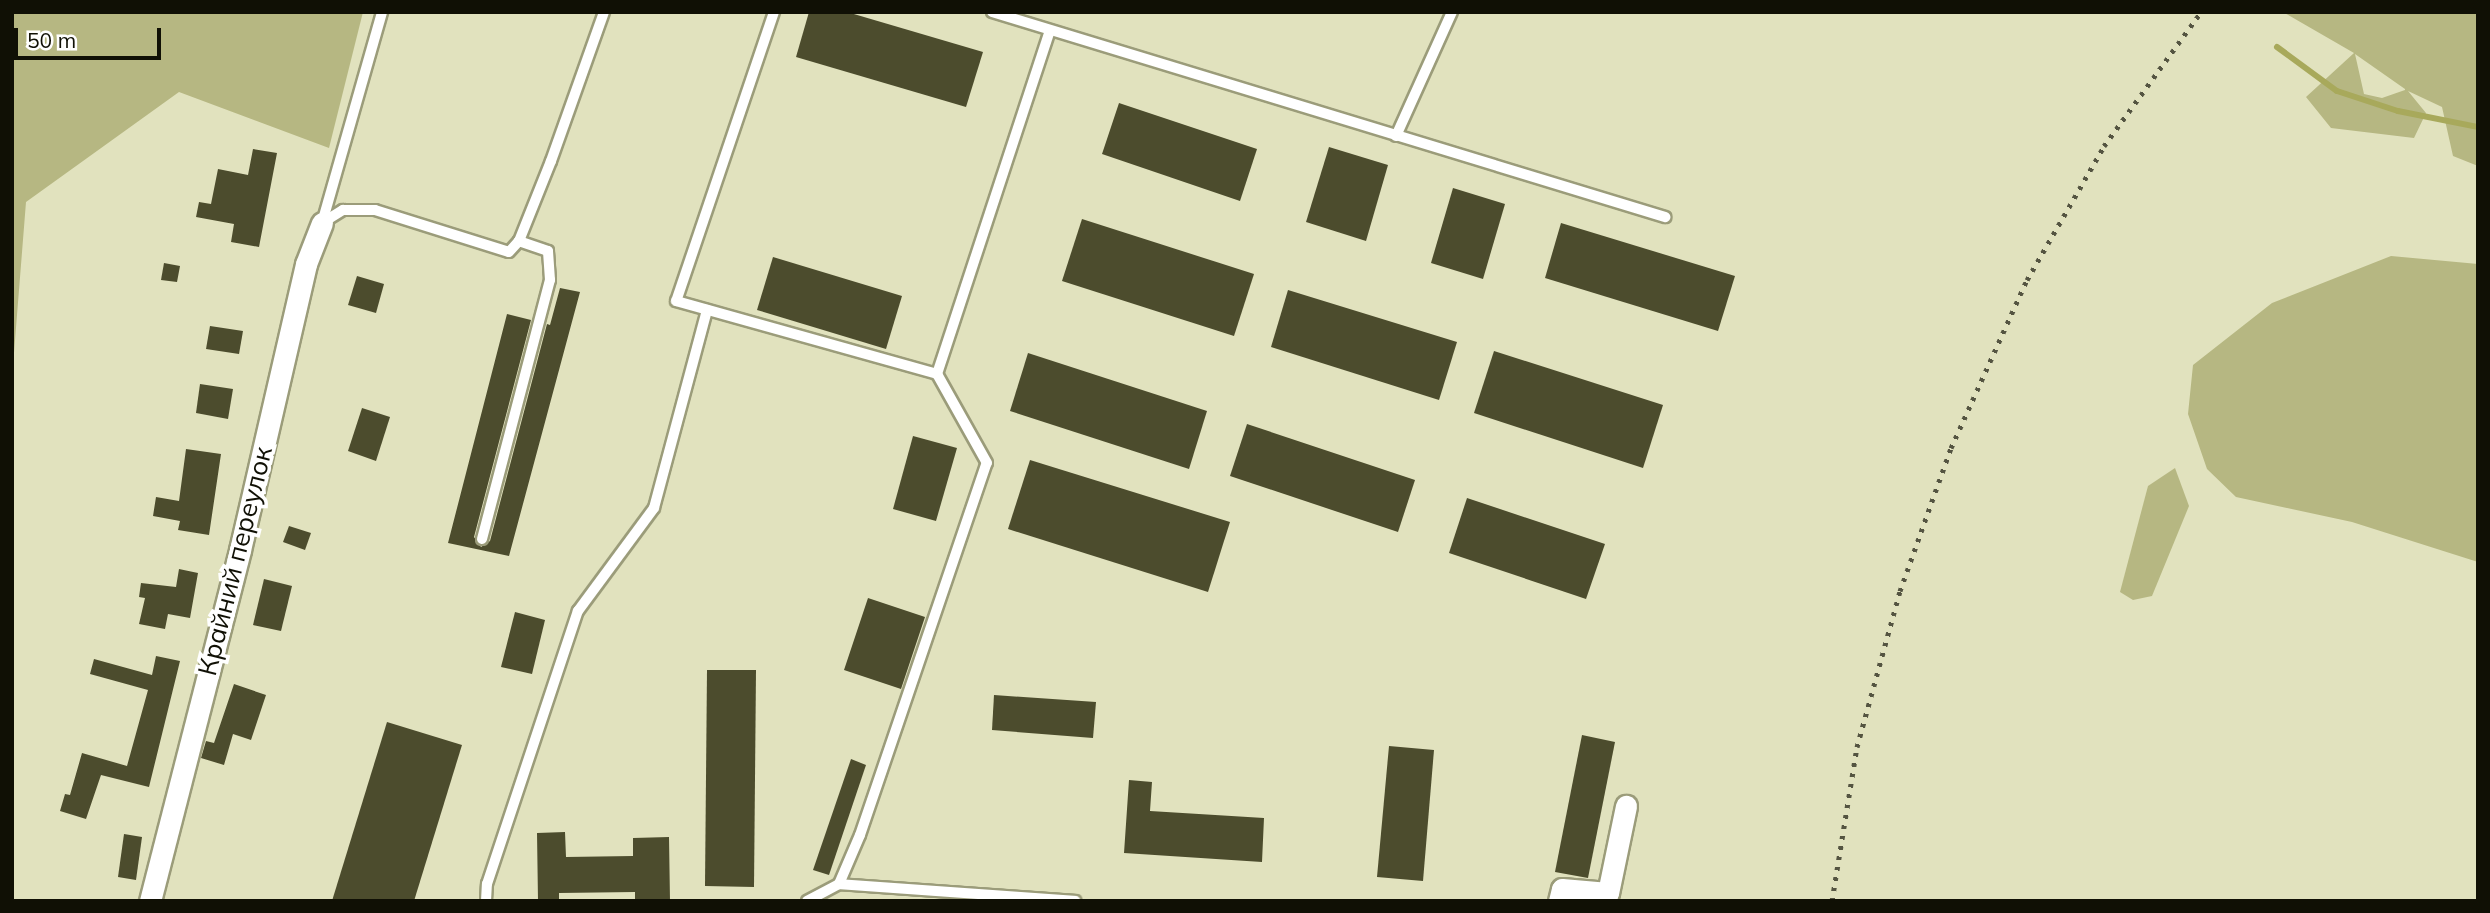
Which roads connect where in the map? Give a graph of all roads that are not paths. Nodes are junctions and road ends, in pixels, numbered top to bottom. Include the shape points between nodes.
1 (382, 12) edge
2 (604, 12) edge
3 (774, 12) edge
4 (1452, 12) edge
5 (992, 13) edge
6 (1050, 31) junction
7 (1396, 136) junction
8 (1665, 217) dead end
9 (321, 223) junction
10 (519, 241) junction
11 (707, 310) junction
12 (937, 374) junction
13 (482, 539) dead end
14 (1626, 806) dead end
15 (839, 884) junction
16 (150, 901) edge
17 (486, 901) edge
18 (807, 901) edge
19 (1074, 901) edge
20 (1559, 901) edge

1 - 9 lane
2 - 10 lane
3 - 11 lane via 677,301
4 - 7 lane
5 - 6 lane
6 - 7 lane
6 - 12 lane
7 - 8 lane
9 - 10 lane via 343,211 375,210 485,248 509,252
9 - 16 street, Крайний переулок via 306,264 240,550
10 - 13 lane via 548,251 550,280
11 - 12 lane
11 - 17 lane via 654,508 578,611 486,884
12 - 15 lane via 987,464 860,835
14 - 20 street via 1608,893 1562,889
15 - 18 lane
15 - 19 lane

